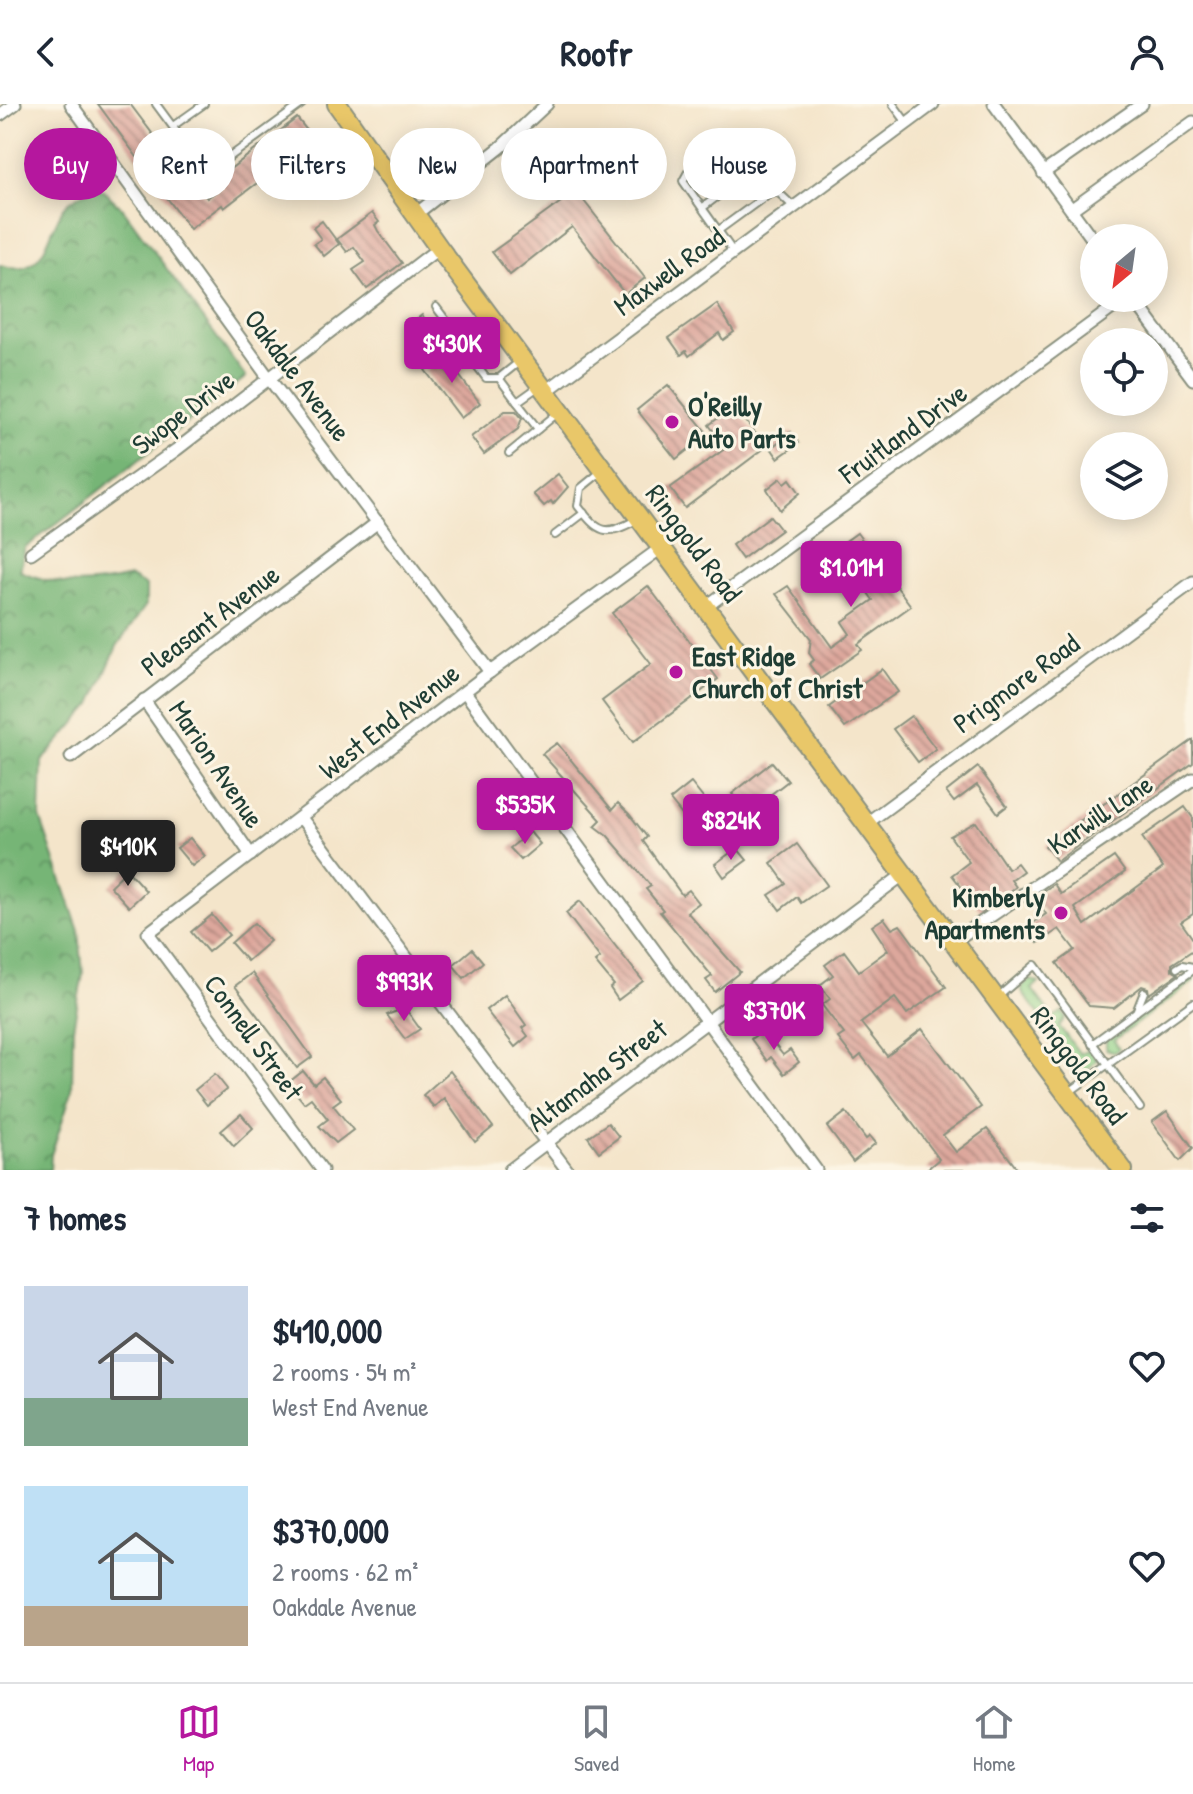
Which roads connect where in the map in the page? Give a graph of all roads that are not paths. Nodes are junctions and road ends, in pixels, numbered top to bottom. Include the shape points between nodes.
1 (15, 104) edge
2 (71, 104) edge
3 (156, 104) edge
4 (204, 104) edge
5 (288, 104) edge
6 (302, 104) edge
7 (337, 104) edge
8 (547, 104) edge
9 (893, 104) edge
10 (933, 104) edge
11 (994, 104) edge
12 (1142, 104) edge
13 (293, 111) junction
14 (0, 115) edge
15 (1193, 122) edge
16 (907, 123) junction
17 (173, 126) junction
18 (1043, 173) junction
19 (794, 207) junction
20 (702, 208) junction
21 (1072, 209) junction
22 (416, 214) junction
23 (1082, 224) edge
24 (719, 230) junction
25 (439, 248) junction
26 (734, 253) junction
27 (436, 307) dead end
28 (1107, 312) edge
29 (1143, 312) edge
30 (492, 318) junction
31 (454, 331) junction
32 (467, 334) junction
33 (426, 353) dead end
34 (524, 358) junction
35 (268, 377) junction
36 (499, 378) junction
37 (1193, 379) edge
38 (545, 387) junction
39 (517, 402) junction
40 (562, 410) junction
41 (538, 429) junction
42 (509, 453) dead end
43 (604, 469) junction
44 (584, 513) junction
45 (639, 518) junction
46 (378, 522) junction
47 (555, 535) dead end
48 (661, 548) junction
49 (31, 553) dead end
50 (1193, 582) edge
51 (707, 606) junction
52 (490, 672) junction
53 (465, 692) junction
54 (144, 700) junction
55 (71, 757) dead end
56 (1193, 779) edge
57 (302, 819) junction
58 (867, 823) junction
59 (251, 855) junction
60 (904, 874) junction
61 (148, 933) joint
62 (954, 941) junction
63 (1177, 968) dead end
64 (1193, 968) edge
65 (1144, 992) dead end
66 (995, 999) junction
67 (1193, 1003) edge
68 (1136, 1012) junction
69 (706, 1022) junction
70 (1092, 1044) junction
71 (1107, 1066) junction
72 (1065, 1096) junction
73 (1140, 1108) dead end
74 (546, 1142) junction
75 (322, 1170) edge
76 (510, 1170) edge
77 (567, 1170) edge
78 (816, 1170) edge
79 (1123, 1170) edge

1 - 14 street
2 - 35 street, Oakdale Avenue
3 - 17 lane
4 - 17 lane
5 - 13 lane
6 - 13 lane
7 - 22 main road, Ringgold Road
8 - 22 street
9 - 16 lane
10 - 16 street, Maxwell Road
11 - 18 street
12 - 18 street
13 - 17 lane via 220,164 198,161
15 - 21 street
16 - 19 street, Maxwell Road
18 - 21 street
19 - 24 lane via 771,192
19 - 26 street, Maxwell Road
20 - 20 lane via 683,181 688,172 744,133 764,161
20 - 24 lane
21 - 23 street
22 - 25 main road, Ringgold Road
24 - 26 lane
25 - 30 main road, Ringgold Road
25 - 35 street, Swope Drive
26 - 38 street, Maxwell Road
27 - 31 lane
28 - 51 street, Fruitland Drive
29 - 37 street
30 - 32 lane
30 - 34 main road, Ringgold Road
31 - 32 lane
31 - 33 lane
32 - 36 lane via 462,346 486,378
34 - 36 lane
34 - 38 main road, Ringgold Road
35 - 46 street, Oakdale Avenue
35 - 49 street, Swope Drive
36 - 39 lane
38 - 39 lane
38 - 40 main road, Ringgold Road
39 - 41 lane
40 - 41 lane
40 - 43 main road, Ringgold Road
41 - 42 lane
43 - 44 lane via 581,488 578,506
43 - 45 main road, Ringgold Road
44 - 45 lane via 593,526 614,532
44 - 47 lane
45 - 48 main road, Ringgold Road
46 - 52 street, Oakdale Avenue
46 - 54 street, Pleasant Avenue
48 - 51 main road, Ringgold Road
48 - 52 street, West End Avenue
50 - 58 street, Prigmore Road
51 - 58 main road, Ringgold Road
52 - 53 street, West End Avenue
53 - 57 street, West End Avenue
53 - 69 street
54 - 55 street, Pleasant Avenue
54 - 59 street, Marion Avenue
56 - 62 street, Karwill Lane
57 - 59 street, West End Avenue
57 - 74 street, Marion Avenue
58 - 60 main road, Ringgold Road
59 - 61 street, West End Avenue
60 - 62 main road, Ringgold Road
60 - 69 street, Altamaha Street
61 - 75 street, Connell Street
62 - 66 main road, Ringgold Road
63 - 64 lane
64 - 68 lane
65 - 68 lane
66 - 70 lane via 1035,965
66 - 72 main road, Ringgold Road
67 - 71 lane
68 - 70 lane
69 - 74 street, Altamaha Street
69 - 78 street
70 - 71 lane
71 - 72 lane
71 - 73 lane
72 - 79 main road, Ringgold Road
74 - 76 street, Altamaha Street
74 - 77 street, Marion Avenue

